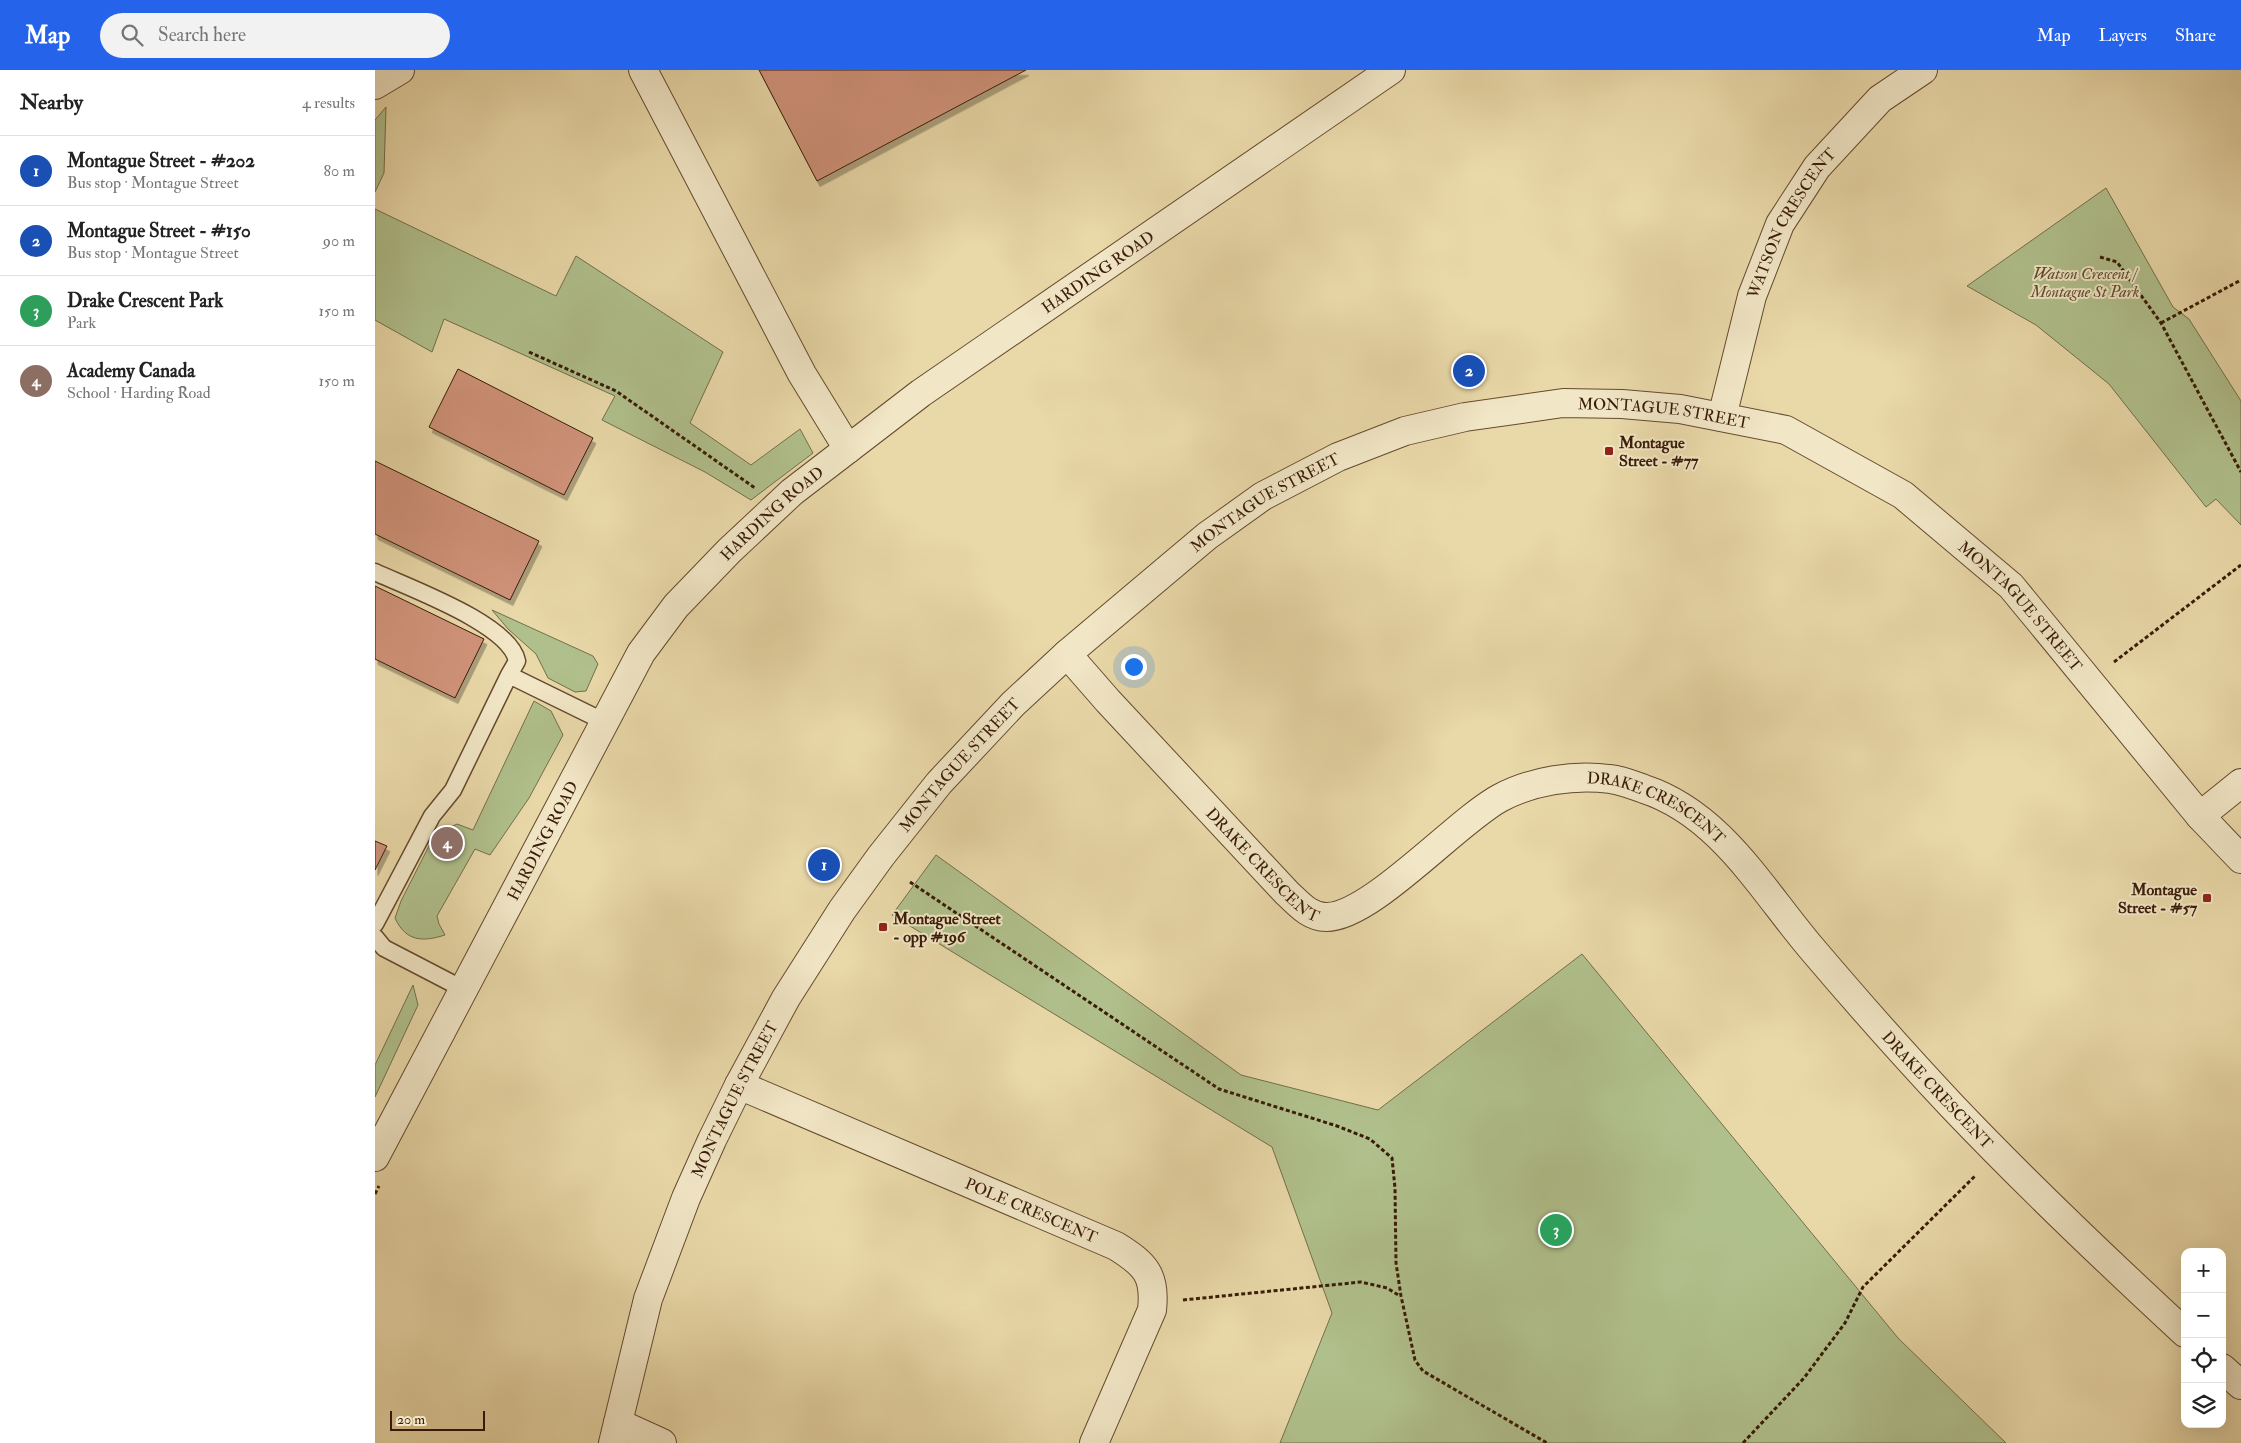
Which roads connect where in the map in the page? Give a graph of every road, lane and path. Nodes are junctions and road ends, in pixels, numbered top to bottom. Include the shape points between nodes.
1 (400, 70) edge
2 (643, 70) edge
3 (1391, 70) edge
4 (1923, 70) edge
5 (375, 85) edge
6 (2100, 257) dead end
7 (2241, 280) edge
8 (2161, 323) junction
9 (529, 352) dead end
10 (1722, 417) junction
11 (848, 449) junction
12 (2241, 472) edge
13 (777, 506) junction
14 (2241, 565) edge
15 (375, 572) edge
16 (1067, 654) junction
17 (2114, 662) dead end
18 (509, 675) junction
19 (605, 722) junction
20 (2241, 783) edge
21 (2200, 816) junction
22 (2241, 859) edge
23 (910, 882) dead end
24 (375, 924) edge
25 (375, 937) edge
26 (463, 989) junction
27 (739, 1085) junction
28 (379, 1167) edge
29 (1975, 1176) dead end
30 (375, 1194) edge
31 (1401, 1296) junction
32 (1183, 1300) dead end
33 (2181, 1329) edge
34 (2226, 1372) edge
35 (2241, 1385) edge
36 (615, 1433) edge
37 (662, 1443) edge
38 (1094, 1443) edge
39 (1547, 1443) edge
40 (1743, 1443) edge

1 - 5 street
2 - 11 street via 802,374
3 - 11 street, HARDING ROAD via 921,393
4 - 10 street, WATSON CRESCENT via 1880,99 1817,167 1780,224 1752,296
6 - 8 path via 2117,262
7 - 8 path
8 - 12 path
9 - 13 path via 616,391 686,442 742,477
10 - 16 street, MONTAGUE STREET via 1680,409 1563,403 1465,417 1405,432 1338,457 1263,496 1207,536
10 - 21 street, MONTAGUE STREET via 1786,430 1903,495 2011,586
11 - 13 street, HARDING ROAD
13 - 19 street, HARDING ROAD via 676,606 641,653
14 - 17 path
15 - 18 lane via 491,628 516,653 517,661
16 - 27 street, MONTAGUE STREET via 971,747 881,856 786,998
16 - 33 street, DRAKE CRESCENT via 1287,892 1306,911 1325,918 1345,914 1370,899 1498,799 1527,786 1584,778 1611,779 1649,790 1680,806 1732,849 1812,950 1952,1106
18 - 19 lane
18 - 24 lane via 453,790 432,816
19 - 26 street, HARDING ROAD
20 - 21 street
21 - 22 street, MONTAGUE STREET
23 - 31 path via 1219,1089 1370,1139 1392,1158 1396,1263
25 - 26 lane via 384,948
26 - 28 street, HARDING ROAD
27 - 36 street, MONTAGUE STREET via 686,1198 654,1282
27 - 38 street, POLE CRESCENT via 1116,1246 1135,1258 1150,1275 1154,1294 1152,1310
28 - 30 path
29 - 40 path via 1863,1287 1845,1323 1804,1378
31 - 32 path via 1387,1288 1361,1282
31 - 39 path via 1415,1360 1423,1371
34 - 35 street
36 - 37 street

